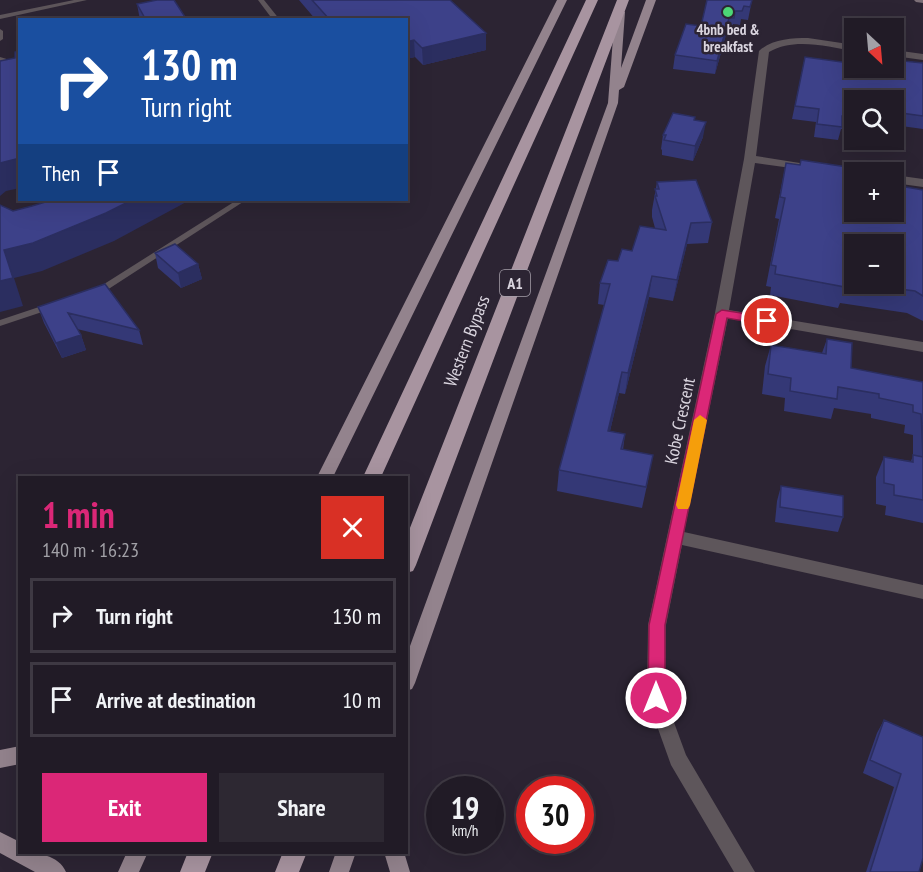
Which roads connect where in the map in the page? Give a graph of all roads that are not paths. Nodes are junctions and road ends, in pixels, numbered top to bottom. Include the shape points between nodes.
1 (84, 0) edge
2 (261, 0) edge
3 (562, 0) edge
4 (592, 0) edge
5 (651, 0) edge
6 (621, 6) edge
7 (0, 17) edge
8 (275, 18) edge
9 (0, 31) edge
10 (0, 39) edge
11 (844, 47) edge
12 (904, 54) edge
13 (923, 57) edge
14 (0, 59) edge
15 (18, 67) edge
16 (613, 103) junction
17 (750, 159) junction
18 (820, 169) edge
19 (904, 180) edge
20 (923, 183) edge
21 (240, 201) edge
22 (83, 295) edge
23 (63, 302) edge
24 (722, 314) junction
25 (0, 323) edge
26 (923, 347) edge
27 (324, 476) edge
28 (372, 476) edge
29 (676, 537) junction
30 (408, 560) edge
31 (923, 592) edge
32 (408, 677) edge
33 (18, 755) edge
34 (0, 759) edge
35 (0, 842) edge
36 (18, 852) edge
37 (22, 854) edge
38 (137, 854) edge
39 (200, 854) edge
40 (294, 854) edge
41 (345, 854) edge
42 (395, 854) edge
43 (56, 872) edge
44 (128, 872) edge
45 (192, 872) edge
46 (287, 872) edge
47 (339, 872) edge
48 (400, 872) edge
49 (746, 872) edge

1 - 7 lane
2 - 8 lane
3 - 27 main road
4 - 28 highway, Western Bypass
5 - 16 main road
6 - 16 main road
6 - 30 highway, Western Bypass / A1
9 - 10 lane
11 - 17 street, Kobe Crescent via 798,41 764,51
12 - 13 street
14 - 15 lane
16 - 32 main road
17 - 18 street
17 - 24 street, Kobe Crescent
19 - 20 street
21 - 22 lane via 104,288
23 - 25 lane
24 - 26 street
24 - 29 street, Kobe Crescent
29 - 31 street
29 - 49 street, Kobe Crescent via 657,625 656,698 678,759
33 - 34 main road
35 - 36 main road
37 - 43 main road
38 - 44 main road
39 - 45 highway
40 - 46 highway
41 - 47 main road
42 - 48 main road

